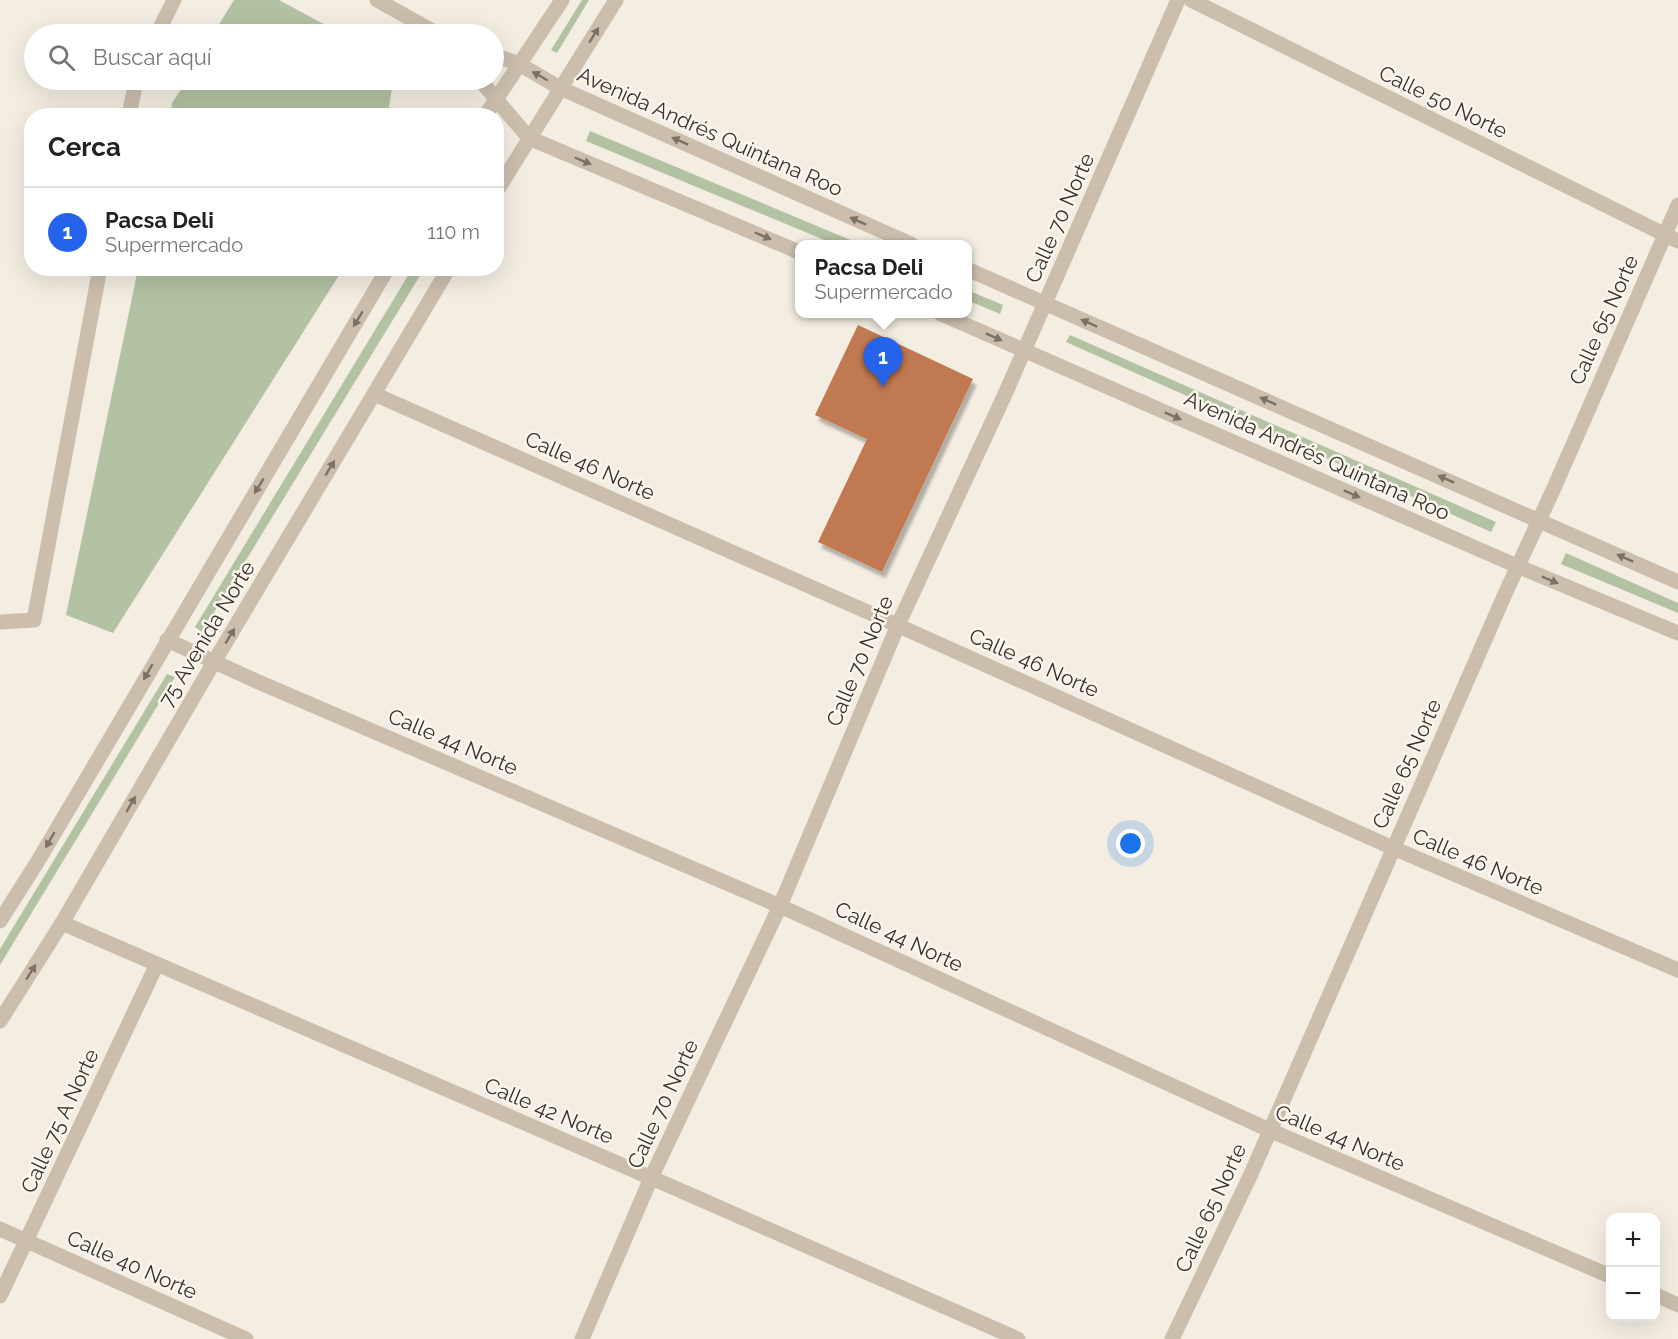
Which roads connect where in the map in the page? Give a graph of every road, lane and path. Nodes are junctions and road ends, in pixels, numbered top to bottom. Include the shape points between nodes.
1 (174, 0) edge
2 (376, 0) edge
3 (562, 0) edge
4 (616, 0) edge
5 (1178, 0) edge
6 (1191, 0) edge
7 (162, 24) edge
8 (420, 24) edge
9 (504, 59) edge
10 (519, 64) junction
11 (504, 86) edge
12 (561, 88) junction
13 (134, 90) edge
14 (489, 90) edge
15 (501, 90) edge
16 (496, 98) junction
17 (131, 108) edge
18 (490, 108) edge
19 (530, 138) junction
20 (504, 179) edge
21 (1678, 205) edge
22 (1671, 238) edge
23 (902, 240) edge
24 (795, 250) edge
25 (972, 271) edge
26 (98, 276) edge
27 (383, 276) edge
28 (444, 276) edge
29 (1045, 304) junction
30 (950, 318) edge
31 (1023, 350) junction
32 (374, 394) junction
33 (1539, 520) junction
34 (1517, 566) junction
35 (1678, 582) edge
36 (0, 622) edge
37 (898, 625) junction
38 (1678, 633) edge
39 (167, 639) junction
40 (214, 662) junction
41 (1393, 848) junction
42 (780, 906) junction
43 (0, 921) edge
44 (62, 923) junction
45 (157, 964) junction
46 (1678, 970) edge
47 (0, 1021) edge
48 (1269, 1130) junction
49 (651, 1178) junction
50 (0, 1229) edge
51 (26, 1241) junction
52 (1606, 1274) edge
53 (0, 1296) edge
54 (1660, 1297) edge
55 (1678, 1305) edge
56 (246, 1339) edge
57 (582, 1339) edge
58 (1018, 1339) edge
59 (1172, 1339) edge

1 - 7 street
2 - 8 street
3 - 10 street
12 -> 4 street
5 - 29 street, Calle 70 Norte
6 - 22 street, Calle 50 Norte
9 - 10 street, Avenida Andrés Quintana Roo
10 - 11 street
12 -> 10 street, Avenida Andrés Quintana Roo
12 - 19 street
23 -> 12 street, Avenida Andrés Quintana Roo
13 - 17 street
14 - 16 street
15 - 16 street
16 - 18 street
16 - 19 street
19 - 20 street
19 -> 24 street
21 - 22 street, Calle 65 Norte
22 - 33 street, Calle 65 Norte
25 - 29 street, Avenida Andrés Quintana Roo
26 - 36 street via 34,620
27 -> 39 street, 75 Avenida Norte
28 - 32 street, 75 Avenida Norte
29 - 31 street, Calle 70 Norte
33 -> 29 street, Avenida Andrés Quintana Roo
30 -> 31 street, Avenida Andrés Quintana Roo
31 -> 34 street, Avenida Andrés Quintana Roo
31 - 37 street, Calle 70 Norte
32 - 37 street, Calle 46 Norte
40 -> 32 street, 75 Avenida Norte
33 - 34 street, Calle 65 Norte
35 -> 33 street, Avenida Andrés Quintana Roo
34 -> 38 street, Avenida Andrés Quintana Roo
34 - 41 street, Calle 65 Norte
37 - 41 street, Calle 46 Norte
37 - 42 street, Calle 70 Norte
39 - 40 street, Calle 44 Norte
39 -> 43 street, 75 Avenida Norte
40 - 42 street, Calle 44 Norte
44 -> 40 street, 75 Avenida Norte
41 - 46 street, Calle 46 Norte
41 - 48 street, Calle 65 Norte
42 - 48 street, Calle 44 Norte
42 - 49 street, Calle 70 Norte
44 - 45 street, Calle 42 Norte
47 -> 44 street, 75 Avenida Norte
45 - 49 street, Calle 42 Norte
45 - 51 street, Calle 75 A Norte
48 - 52 street, Calle 44 Norte
48 - 59 street, Calle 65 Norte
49 - 57 street, Calle 70 Norte
49 - 58 street, Calle 42 Norte
50 - 51 street, Calle 40 Norte
51 - 53 street, Calle 75 A Norte
51 - 56 street, Calle 40 Norte
54 - 55 street

